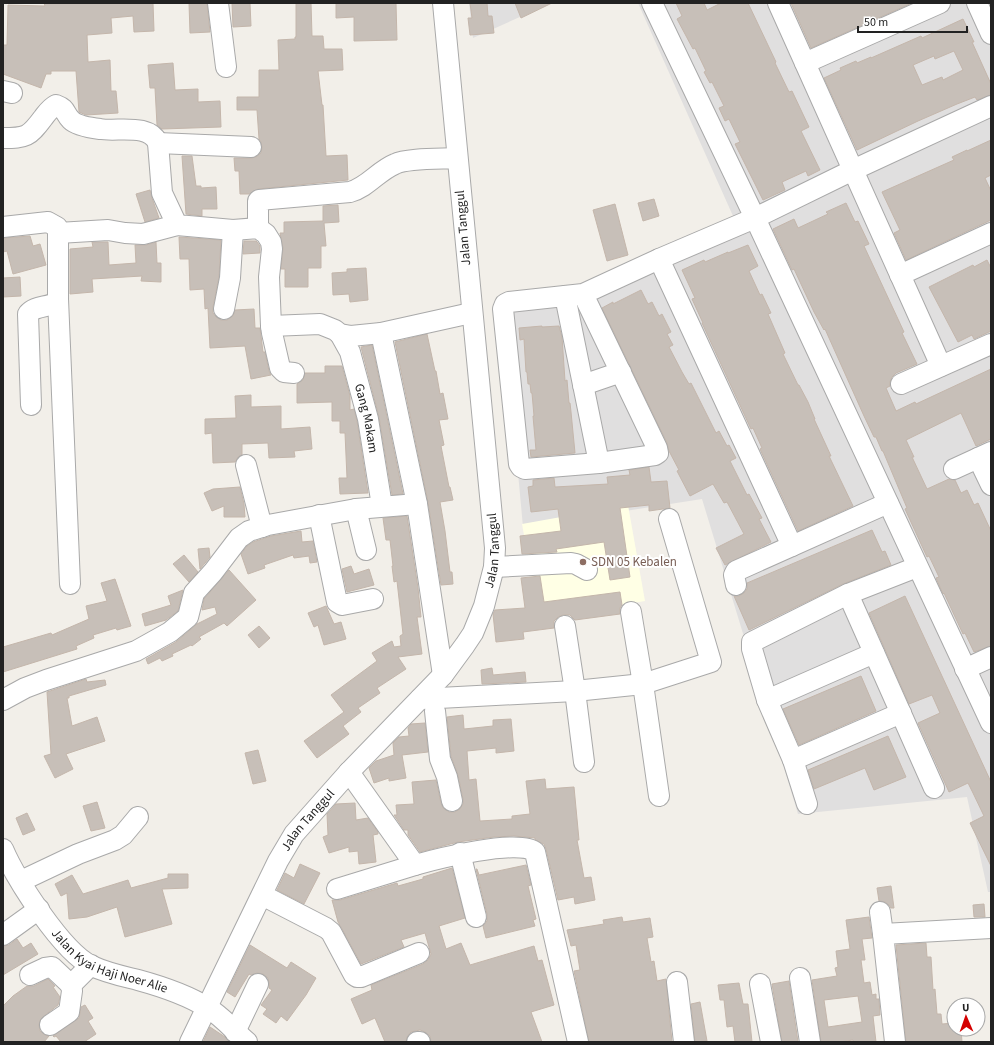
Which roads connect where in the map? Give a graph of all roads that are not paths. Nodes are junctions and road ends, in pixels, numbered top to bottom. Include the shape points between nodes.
1 (218, 3) edge
2 (443, 3) edge
3 (652, 3) edge
4 (778, 3) edge
5 (940, 3) edge
6 (977, 3) edge
7 (991, 34) edge
8 (805, 64) junction
9 (226, 67) dead end
10 (991, 106) edge
11 (3, 138) edge
12 (158, 143) junction
13 (251, 147) dead end
14 (457, 158) junction
15 (853, 170) junction
16 (755, 218) junction
17 (177, 225) junction
18 (3, 227) edge
19 (258, 228) junction
20 (233, 230) junction
21 (58, 233) junction
22 (991, 233) edge
23 (659, 259) junction
24 (900, 275) junction
25 (574, 295) junction
26 (58, 298) junction
27 (224, 309) dead end
28 (471, 313) junction
29 (271, 326) junction
30 (381, 333) junction
31 (340, 334) junction
32 (991, 344) edge
33 (941, 366) junction
34 (621, 372) junction
35 (294, 373) dead end
36 (901, 384) dead end
37 (583, 385) junction
38 (31, 405) dead end
39 (985, 455) edge
40 (599, 463) junction
41 (246, 464) dead end
42 (954, 469) dead end
43 (991, 485) edge
44 (417, 504) junction
45 (888, 504) junction
46 (382, 506) junction
47 (356, 509) junction
48 (319, 515) junction
49 (669, 519) dead end
50 (262, 526) junction
51 (792, 546) junction
52 (366, 550) dead end
53 (494, 567) junction
54 (917, 567) junction
55 (586, 570) dead end
56 (70, 584) dead end
57 (736, 585) dead end
58 (848, 594) junction
59 (373, 599) dead end
60 (631, 612) dead end
61 (565, 626) dead end
62 (874, 653) junction
63 (991, 657) edge
64 (966, 669) junction
65 (443, 675) junction
66 (643, 684) junction
67 (575, 691) junction
68 (3, 700) edge
69 (767, 700) junction
70 (422, 706) junction
71 (901, 713) junction
72 (991, 723) edge
73 (793, 760) junction
74 (584, 762) dead end
75 (349, 772) junction
76 (934, 788) dead end
77 (659, 796) dead end
78 (452, 802) dead end
79 (807, 804) dead end
80 (138, 818) dead end
81 (3, 849) edge
82 (460, 853) junction
83 (415, 865) junction
84 (21, 881) junction
85 (337, 889) dead end
86 (262, 896) junction
87 (39, 909) junction
88 (880, 912) dead end
89 (476, 917) dead end
90 (991, 928) edge
91 (883, 934) junction
92 (3, 935) edge
93 (419, 953) dead end
94 (91, 966) junction
95 (30, 975) dead end
96 (800, 978) dead end
97 (677, 982) dead end
98 (258, 984) dead end
99 (760, 984) dead end
100 (71, 985) junction
101 (204, 1006) junction
102 (50, 1025) dead end
103 (241, 1037) edge
104 (190, 1042) edge
105 (417, 1042) edge
106 (420, 1042) edge
107 (578, 1042) edge
108 (684, 1042) edge
109 (771, 1042) edge
110 (810, 1042) edge
111 (895, 1042) edge

1 - 9 street
2 - 14 street, Jalan Tanggul
3 - 16 street
4 - 8 street
5 - 8 street
6 - 7 street
8 - 15 street
10 - 15 street
11 - 12 street via 21,138 33,132 50,108 56,105 64,108 76,124 150,133 155,136
12 - 13 street
12 - 17 street via 162,193
14 - 19 street via 395,164 350,192 260,200
14 - 28 street, Jalan Tanggul
15 - 16 street
15 - 24 street
16 - 23 street
16 - 45 street
17 - 20 street
17 - 21 street via 143,234 108,230
18 - 21 street via 48,222 57,227
19 - 20 street
19 - 29 street via 266,234 272,249 269,277
20 - 27 street via 230,278
21 - 26 street
22 - 24 street
23 - 25 street
23 - 51 street
24 - 33 street
25 - 34 street
25 - 37 street
25 - 40 street via 509,302 503,309 519,464 525,469
26 - 38 street via 54,304 36,308 28,314
26 - 56 street
28 - 30 street
28 - 53 street, Jalan Tanggul via 495,548
29 - 31 street via 320,324
29 - 35 street via 280,368 284,372
30 - 31 street via 351,336
30 - 44 street
31 - 46 street, Gang Makam via 350,352 368,419
32 - 33 street
33 - 36 street
34 - 37 street
34 - 40 street via 658,452 656,455
37 - 40 street
39 - 42 street
39 - 43 street
41 - 50 street
44 - 46 street
44 - 65 street
45 - 51 street
45 - 54 street
46 - 47 street
47 - 48 street
47 - 52 street
48 - 50 street
48 - 59 street via 337,602 342,605
49 - 66 street via 711,662
50 - 68 street via 238,538 214,572 193,595 188,617 170,632 136,652 46,680
51 - 57 street via 736,571
53 - 55 street via 571,563
53 - 65 street, Jalan Tanggul via 484,606 473,633
54 - 58 street
54 - 64 street
58 - 62 street
58 - 69 street via 752,642
60 - 66 street
61 - 67 street
62 - 69 street
62 - 71 street
63 - 64 street
64 - 72 street
65 - 70 street, Jalan Tanggul
66 - 67 street
66 - 77 street
67 - 70 street via 481,697
67 - 74 street
69 - 73 street
70 - 75 street, Jalan Tanggul
70 - 78 street via 447,777
71 - 73 street
71 - 76 street
73 - 79 street
75 - 83 street
75 - 86 street, Jalan Tanggul via 294,834
80 - 84 street via 115,840
81 - 84 street, Jalan Kyai Haji Noer Alie
82 - 83 street
82 - 89 street
82 - 107 street via 523,848 535,852
83 - 85 street
84 - 87 street, Jalan Kyai Haji Noer Alie
86 - 93 street via 331,932 357,977
86 - 101 street, Jalan Tanggul
87 - 92 street
87 - 94 street, Jalan Kyai Haji Noer Alie via 62,941
88 - 91 street
90 - 91 street
91 - 111 street
94 - 100 street
94 - 101 street, Jalan Kyai Haji Noer Alie via 182,995
95 - 100 street via 52,967
96 - 110 street
97 - 108 street
98 - 103 street
99 - 109 street
100 - 102 street via 69,1012
101 - 103 street, Jalan Kyai Haji Noer Alie
101 - 104 street, Jalan Tanggul
105 - 106 street

